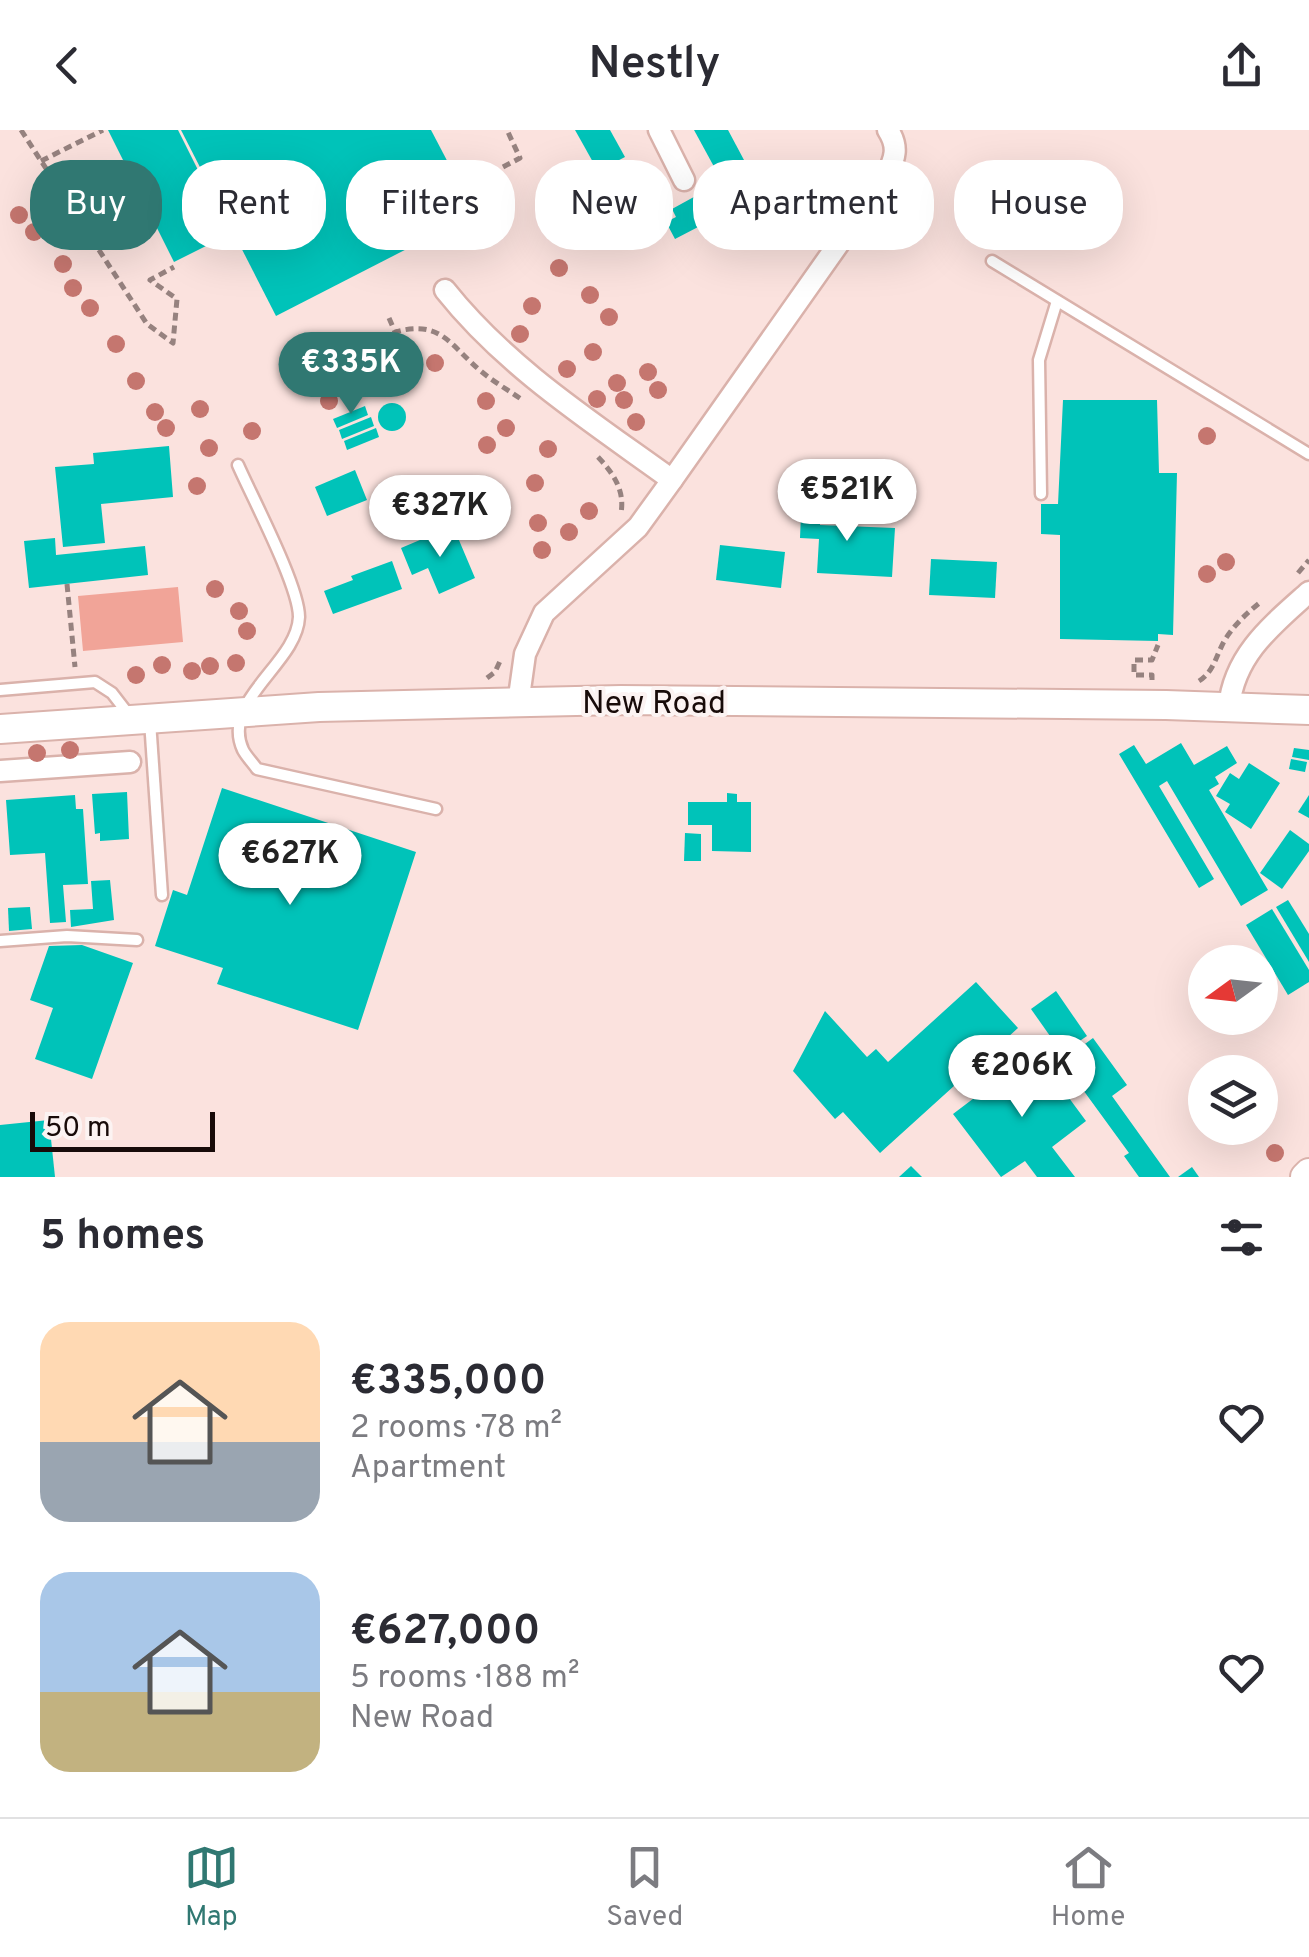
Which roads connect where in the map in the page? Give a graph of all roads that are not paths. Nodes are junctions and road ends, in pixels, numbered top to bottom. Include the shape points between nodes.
1 (659, 130) edge
2 (888, 130) edge
3 (684, 180) dead end
4 (992, 261) dead end
5 (445, 290) dead end
6 (1057, 301) junction
7 (1309, 454) edge
8 (238, 465) dead end
9 (672, 480) junction
10 (1041, 494) dead end
11 (1309, 592) edge
12 (0, 690) edge
13 (518, 704) junction
14 (1229, 707) junction
15 (1309, 710) edge
16 (244, 712) junction
17 (142, 719) junction
18 (0, 729) edge
19 (130, 762) dead end
20 (0, 771) edge
21 (436, 808) dead end
22 (162, 895) dead end
23 (137, 940) dead end
24 (0, 941) edge

1 - 3 street
2 - 9 street via 896,155 886,174
4 - 6 lane
5 - 9 street via 504,354
6 - 7 lane
6 - 10 lane via 1039,360
8 - 16 lane via 286,571 299,617 288,646
9 - 13 street via 638,527 544,613 526,654
11 - 14 street via 1260,635 1231,686
12 - 17 lane via 96,682
13 - 14 main road, New Road
13 - 16 main road, New Road
14 - 15 main road, New Road
16 - 17 main road, New Road
16 - 21 lane via 243,750 257,768
17 - 18 main road, New Road
17 - 22 lane
19 - 20 street
23 - 24 lane

